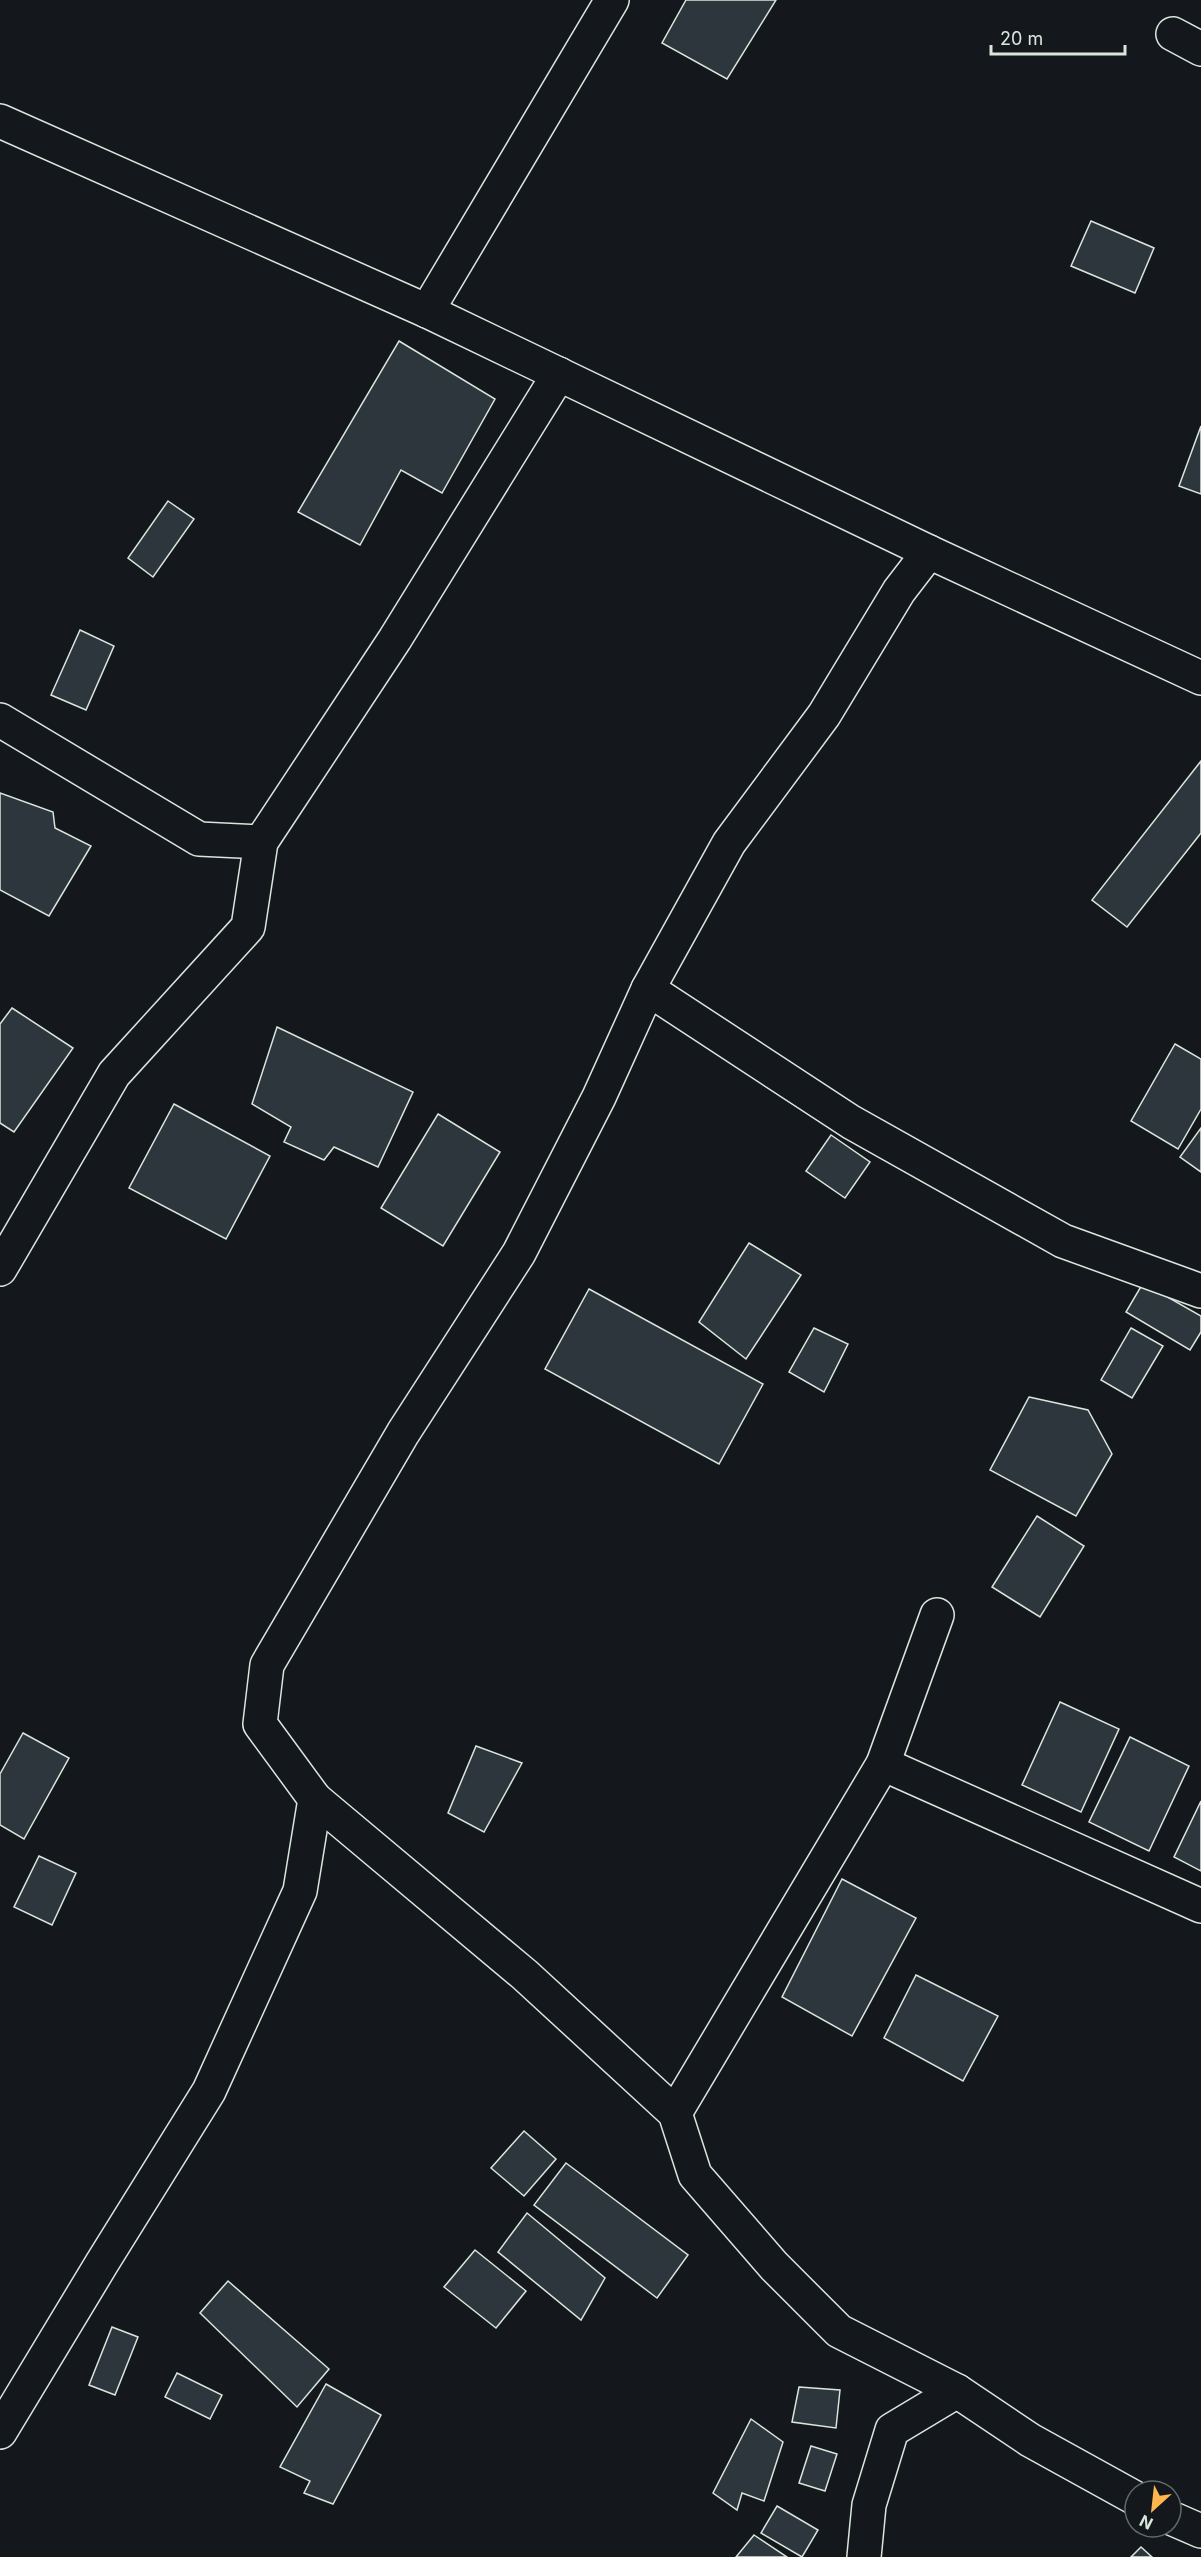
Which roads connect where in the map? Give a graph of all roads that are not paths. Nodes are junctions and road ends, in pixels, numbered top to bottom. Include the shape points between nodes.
1 (612, 0) edge
2 (0, 121) edge
3 (427, 311) junction
4 (559, 374) junction
5 (929, 552) junction
6 (1201, 678) edge
7 (0, 720) edge
8 (261, 842) junction
9 (648, 989) junction
10 (0, 1269) edge
11 (1201, 1291) edge
12 (937, 1615) dead end
13 (883, 1764) junction
14 (315, 1799) junction
15 (1201, 1906) edge
16 (675, 2113) junction
17 (957, 2391) junction
18 (0, 2432) edge
19 (1123, 2492) edge
20 (1183, 2523) edge
21 (1201, 2531) edge
22 (864, 2557) edge

1 - 3 street
2 - 3 street
3 - 4 street
4 - 5 street
4 - 8 street via 395,639
5 - 6 street
5 - 9 street via 899,591 824,715 729,843
7 - 8 street via 199,839
8 - 10 street via 248,927 114,1074
9 - 11 street via 851,1122 1053,1235
9 - 14 street via 599,1097 519,1253 403,1433 267,1665 260,1724
12 - 13 street
13 - 15 street
13 - 16 street
14 - 16 street via 525,1975
14 - 18 street via 300,1891 209,2091
16 - 17 street via 695,2175 774,2266 839,2331
17 - 19 street via 1030,2440
17 - 22 street via 892,2430 869,2505
20 - 21 street

